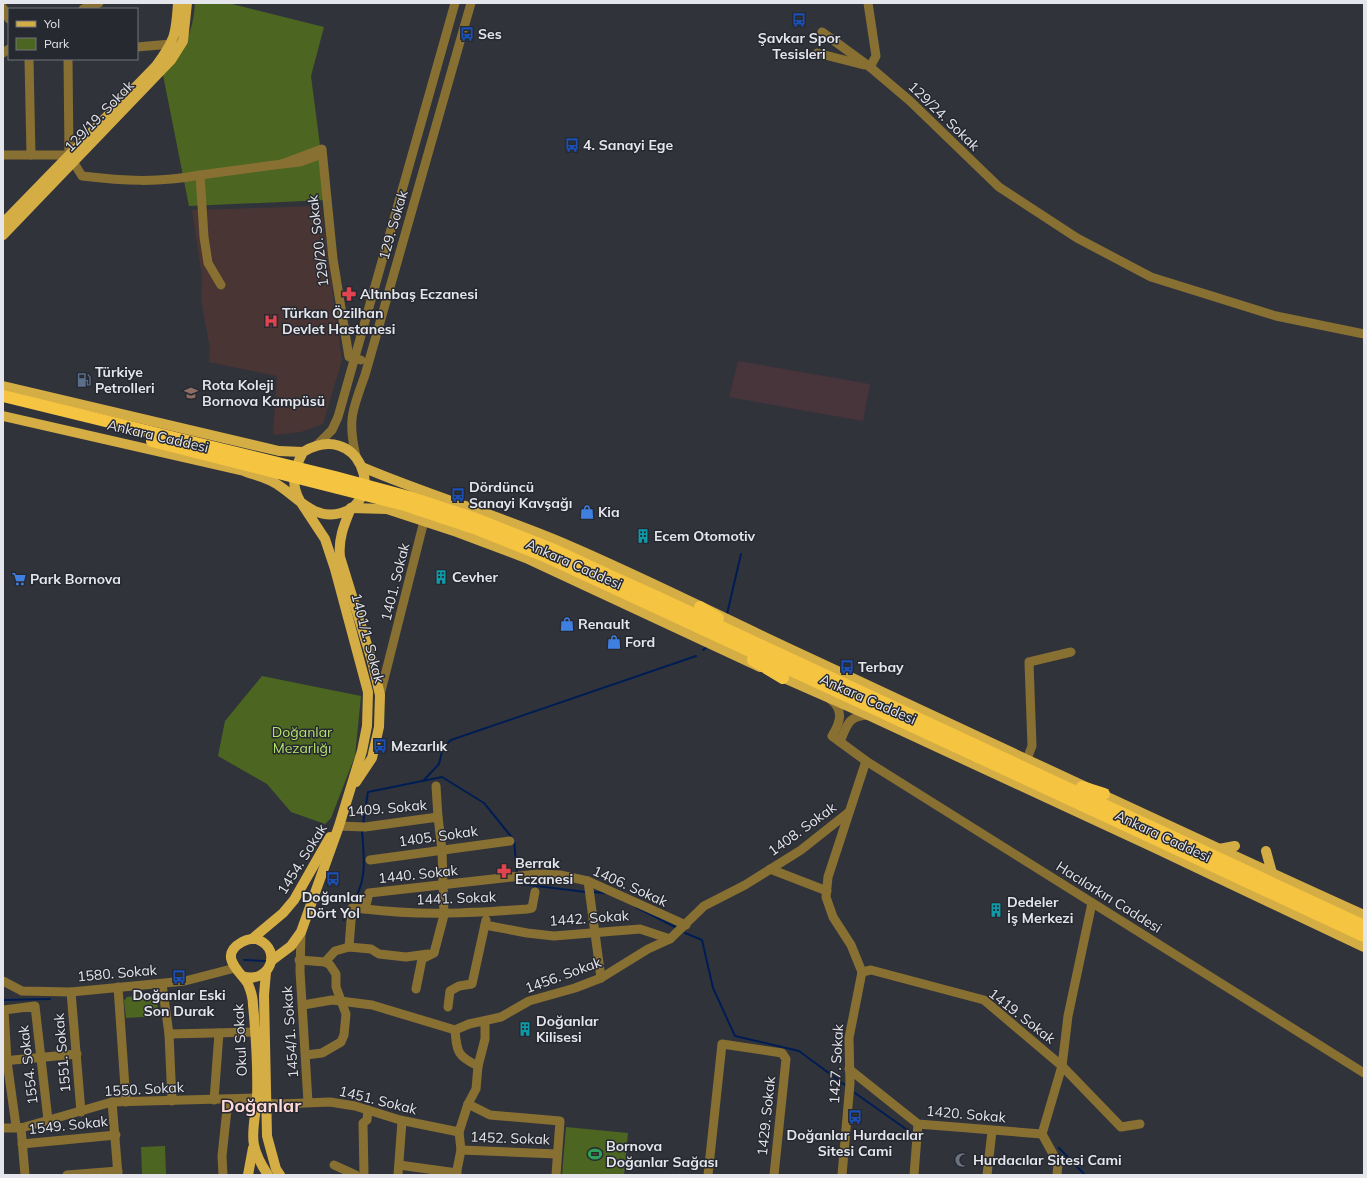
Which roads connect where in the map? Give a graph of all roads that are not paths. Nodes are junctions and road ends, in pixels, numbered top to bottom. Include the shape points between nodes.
1 (99, 3) edge
2 (178, 3) edge
3 (187, 3) edge
4 (455, 3) edge
5 (471, 3) edge
6 (868, 3) edge
7 (86, 8) edge
8 (822, 32) dead end
9 (171, 44) junction
10 (138, 47) edge
11 (817, 53) dead end
12 (29, 60) edge
13 (68, 60) edge
14 (870, 66) junction
15 (3, 155) edge
16 (31, 155) junction
17 (70, 159) junction
18 (200, 175) junction
19 (3, 222) edge
20 (3, 235) edge
21 (220, 285) dead end
22 (1364, 334) edge
23 (355, 359) junction
24 (368, 362) junction
25 (3, 386) edge
26 (3, 396) edge
27 (3, 404) edge
28 (3, 416) edge
29 (315, 447) junction
30 (303, 452) junction
31 (356, 456) junction
32 (362, 467) junction
33 (300, 501) junction
34 (351, 508) junction
35 (424, 521) junction
36 (655, 602) junction
37 (700, 607) junction
38 (699, 627) junction
39 (752, 641) junction
40 (1071, 652) dead end
41 (783, 678) junction
42 (380, 695) junction
43 (827, 697) junction
44 (868, 715) junction
45 (840, 742) junction
46 (1027, 759) junction
47 (1009, 760) junction
48 (866, 761) junction
49 (436, 786) dead end
50 (350, 791) junction
51 (1104, 794) junction
52 (849, 812) junction
53 (438, 817) junction
54 (339, 826) junction
55 (510, 840) dead end
56 (1235, 846) dead end
57 (1155, 848) junction
58 (1219, 849) junction
59 (442, 850) junction
60 (1266, 851) dead end
61 (370, 860) dead end
62 (770, 869) junction
63 (1272, 873) junction
64 (538, 874) joint
65 (1237, 877) junction
66 (588, 881) junction
67 (444, 886) junction
68 (826, 891) junction
69 (535, 892) dead end
70 (1092, 903) junction
71 (365, 909) junction
72 (483, 912) junction
73 (444, 915) junction
74 (1364, 915) edge
75 (485, 925) junction
76 (686, 925) junction
77 (1364, 926) edge
78 (301, 932) junction
79 (595, 932) junction
80 (1364, 936) edge
81 (252, 939) junction
82 (670, 940) junction
83 (349, 947) junction
84 (1364, 947) edge
85 (434, 953) junction
86 (300, 960) junction
87 (271, 961) junction
88 (325, 962) junction
89 (238, 972) junction
90 (266, 972) junction
91 (862, 972) junction
92 (601, 978) junction
93 (3, 981) edge
94 (162, 984) junction
95 (118, 986) junction
96 (416, 989) dead end
97 (71, 992) junction
98 (342, 1003) junction
99 (303, 1005) junction
100 (448, 1006) dead end
101 (485, 1021) junction
102 (4, 1025) edge
103 (455, 1030) junction
104 (256, 1032) junction
105 (219, 1033) junction
106 (169, 1034) junction
107 (77, 1054) junction
108 (306, 1055) junction
109 (42, 1057) junction
110 (5, 1061) edge
111 (478, 1066) junction
112 (1062, 1066) junction
113 (849, 1069) junction
114 (1364, 1073) edge
115 (7, 1096) edge
116 (214, 1100) junction
117 (228, 1100) junction
118 (172, 1101) junction
119 (261, 1101) junction
120 (112, 1102) junction
121 (126, 1102) junction
122 (308, 1102) junction
123 (468, 1104) junction
124 (368, 1110) junction
125 (81, 1112) junction
126 (48, 1120) junction
127 (402, 1121) junction
128 (918, 1124) junction
129 (1140, 1124) dead end
130 (3, 1128) edge
131 (21, 1128) junction
132 (992, 1131) junction
133 (459, 1132) junction
134 (1042, 1134) junction
135 (116, 1135) junction
136 (22, 1144) junction
137 (254, 1144) junction
138 (461, 1150) junction
139 (557, 1154) junction
140 (334, 1165) dead end
141 (399, 1165) junction
142 (118, 1173) edge
143 (271, 1174) edge
144 (456, 1174) edge
145 (25, 1175) edge
146 (66, 1175) edge
147 (222, 1175) edge
148 (248, 1175) edge
149 (356, 1175) edge
150 (364, 1175) edge
151 (398, 1175) edge
152 (556, 1175) edge
153 (708, 1175) edge
154 (774, 1175) edge
155 (842, 1175) edge
156 (914, 1175) edge
157 (987, 1175) edge
158 (1057, 1175) edge

1 - 7 street
2 - 9 main road, 129/19. Sokak via 176,29
3 - 17 main road, 129/19. Sokak via 183,41 171,60
4 - 23 street, 129. Sokak
5 - 24 street, 129. Sokak
6 - 14 street via 876,56
8 - 14 street, 129/24. Sokak
9 - 10 street
9 - 17 main road, 129/19. Sokak via 156,66
11 - 14 street, 129/24. Sokak
12 - 16 street
13 - 17 street
14 - 22 street, 129/24. Sokak via 999,187 1077,238 1151,277 1276,316
15 - 16 street
16 - 17 street
17 - 18 street via 82,176 116,180 171,180
17 - 19 main road, 129/19. Sokak
17 - 20 main road, 129/19. Sokak
18 - 21 street via 208,263
18 - 23 street, 129/20. Sokak via 282,164 322,152 333,259 349,358
23 - 24 street
23 - 29 street, 129. Sokak via 336,422 328,436
24 - 31 street, 129. Sokak via 350,423
25 - 30 main road, Ankara Caddesi via 279,451
26 - 36 highway, Ankara Caddesi, bridge via 410,497 476,519 552,549
27 - 36 highway, Ankara Caddesi, bridge via 405,505 474,528
28 - 33 main road, Ankara Caddesi via 244,471 274,482
29 - 30 main road, Ankara Caddesi
29 - 31 main road, Ankara Caddesi via 323,444 338,445
30 - 33 main road via 296,464 293,482
31 - 32 main road, Ankara Caddesi
32 - 34 main road, Ankara Caddesi via 365,479 363,492
32 - 37 main road, Ankara Caddesi via 564,543
33 - 34 main road, Ankara Caddesi via 311,511 326,515 341,513
33 - 50 main road, 1401/1. Sokak via 325,539 368,692 367,726
34 - 35 main road, Ankara Caddesi via 387,509
34 - 42 main road, 1401/1. Sokak via 341,534 340,558
35 - 41 main road, Ankara Caddesi via 526,558
35 - 42 street, 1401. Sokak
36 - 38 highway, Ankara Caddesi
36 - 39 highway, Ankara Caddesi
37 - 39 highway
37 - 46 main road, Ankara Caddesi
38 - 41 highway
38 - 65 highway, Ankara Caddesi
39 - 47 highway, Ankara Caddesi
40 - 46 street via 1028,662 1032,746
41 - 43 main road, Ankara Caddesi
42 - 50 main road, 1401/1. Sokak via 379,727 372,758
43 - 44 main road, Ankara Caddesi
43 - 45 street, Hacılarkırı Caddesi via 838,705 840,714 832,736
44 - 45 street via 851,719
44 - 57 main road, Ankara Caddesi
45 - 48 street, Hacılarkırı Caddesi
46 - 51 main road, Ankara Caddesi
47 - 51 highway
47 - 77 highway, Ankara Caddesi
48 - 52 street, 1408. Sokak
48 - 70 street, Hacılarkırı Caddesi
49 - 53 street, 1409. Sokak
50 - 54 main road, 1401/1. Sokak
51 - 58 main road, Ankara Caddesi
52 - 62 street, 1408. Sokak via 801,850
52 - 68 street, 1408. Sokak
53 - 54 street, 1409. Sokak via 365,827
53 - 59 street, 1409. Sokak
54 - 78 main road, 1401/1. Sokak
54 - 81 main road, 1454. Sokak via 294,900 283,913
55 - 59 street, 1405. Sokak
56 - 58 main road
57 - 65 highway
57 - 84 main road, Ankara Caddesi
58 - 63 main road, Ankara Caddesi
59 - 61 street, 1405. Sokak
59 - 67 street, 1409. Sokak
60 - 63 main road
62 - 68 street, 1408. Sokak
62 - 76 street, 1456. Sokak via 704,906
63 - 74 main road, Ankara Caddesi
64 - 66 street, 1406. Sokak via 560,875
64 - 67 street, 1440. Sokak
65 - 80 highway, Ankara Caddesi
66 - 76 street, 1406. Sokak
66 - 79 street
67 - 71 street, 1440. Sokak via 369,893
67 - 73 street, 1409. Sokak
68 - 91 street via 833,916 851,945
69 - 72 street, 1441. Sokak via 532,908
70 - 112 street via 1068,1016
70 - 114 street, Hacılarkırı Caddesi
71 - 73 street, 1441. Sokak via 403,914
71 - 83 street via 352,908
72 - 73 street, 1441. Sokak
72 - 75 street
73 - 85 street, 1409. Sokak
75 - 79 street, 1442. Sokak via 554,936
75 - 100 street via 472,984 450,990
76 - 82 street, 1456. Sokak
78 - 86 street, 1401/1. Sokak
78 - 87 main road via 291,946
79 - 82 street, 1442. Sokak via 640,929
79 - 92 street
81 - 87 main road via 264,943
81 - 89 main road via 240,942 235,947 232,960
82 - 92 street, 1456. Sokak via 648,949
83 - 85 street via 371,948 379,954 406,957
83 - 88 street via 335,951
85 - 96 street via 422,959
86 - 88 street
86 - 99 street, 1454/1. Sokak
87 - 90 main road
88 - 98 street via 336,974 336,987
89 - 90 main road via 254,978
89 - 94 street, 1580. Sokak
89 - 104 main road, Okul Sokak via 251,992
90 - 119 main road
91 - 112 street, 1419. Sokak via 871,970 984,1000
91 - 113 street, 1427. Sokak via 849,1038
92 - 101 street, 1456. Sokak via 529,1001 501,1017
93 - 97 street, 1580. Sokak via 22,990
94 - 95 street, 1580. Sokak
94 - 106 street
95 - 97 street, 1580. Sokak
95 - 121 street
97 - 107 street, 1551. Sokak
98 - 99 street via 327,1000
98 - 103 street via 372,1005
98 - 108 street via 346,1014 341,1042 322,1053
99 - 108 street, 1454/1. Sokak
101 - 103 street, 1456. Sokak
101 - 111 street via 485,1039
102 - 109 street, 1554. Sokak via 4,1010 35,1006
102 - 110 street
103 - 111 street via 458,1053
104 - 105 street
104 - 119 main road, Okul Sokak
105 - 106 street
105 - 116 street
106 - 118 street
107 - 109 street
107 - 125 street, 1551. Sokak
108 - 122 street, 1454/1. Sokak
109 - 110 street
109 - 126 street, 1554. Sokak
110 - 115 street
111 - 123 street via 476,1089
112 - 129 street, 1419. Sokak via 1121,1127
112 - 134 street
113 - 128 street, 1420. Sokak
113 - 155 street, 1427. Sokak
115 - 131 street via 15,1124
116 - 117 street, 1550. Sokak
116 - 118 street, 1550. Sokak
117 - 119 street, 1550. Sokak
117 - 147 street
118 - 121 street, 1550. Sokak
119 - 122 street, 1451. Sokak
119 - 137 main road, Okul Sokak
119 - 143 main road
120 - 121 street, 1550. Sokak
120 - 125 street, 1550. Sokak via 93,1106
120 - 135 street
122 - 124 street, 1451. Sokak via 330,1102
123 - 133 street
123 - 139 street via 490,1115 560,1121
124 - 127 street, 1451. Sokak
124 - 150 street via 363,1123
125 - 126 street, 1550. Sokak
126 - 131 street, 1550. Sokak
127 - 133 street, 1451. Sokak
127 - 141 street
128 - 132 street, 1420. Sokak
128 - 156 street
130 - 131 street, 1550. Sokak
131 - 136 street
132 - 134 street, 1420. Sokak
132 - 157 street
133 - 138 street
134 - 158 street via 1058,1163
135 - 136 street, 1549. Sokak
135 - 142 street
136 - 145 street
137 - 143 main road, Okul Sokak
137 - 148 main road
138 - 139 street, 1452. Sokak
138 - 144 street
139 - 152 street
140 - 149 street
141 - 144 street
141 - 151 street
142 - 146 street
153 - 154 street, 1429. Sokak via 722,1044 782,1053 786,1059

